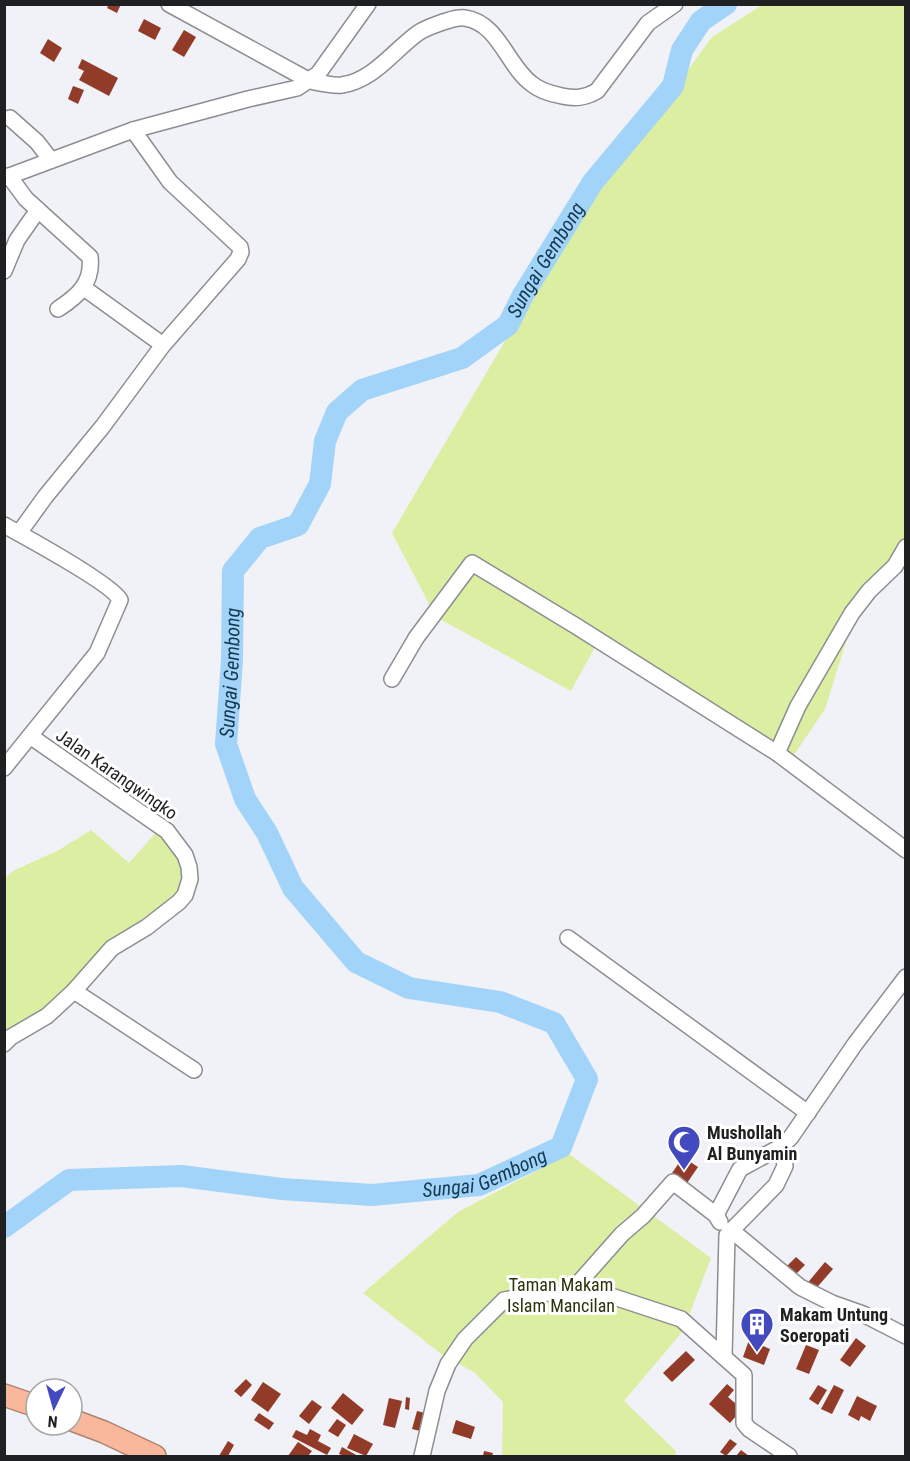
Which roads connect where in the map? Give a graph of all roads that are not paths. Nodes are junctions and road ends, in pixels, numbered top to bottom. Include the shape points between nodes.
1 (169, 4) edge
2 (368, 4) edge
3 (675, 4) edge
4 (310, 81) junction
5 (10, 118) dead end
6 (133, 130) junction
7 (51, 160) junction
8 (7, 177) edge
9 (38, 210) junction
10 (4, 271) edge
11 (84, 288) junction
12 (58, 309) dead end
13 (163, 345) junction
14 (4, 525) edge
15 (19, 533) junction
16 (906, 547) edge
17 (392, 679) dead end
18 (30, 736) junction
19 (777, 753) junction
20 (4, 768) edge
21 (906, 850) edge
22 (568, 938) dead end
23 (906, 977) edge
24 (74, 991) junction
25 (5, 1043) edge
26 (194, 1070) dead end
27 (808, 1113) junction
28 (782, 1146) junction
29 (716, 1215) junction
30 (729, 1233) junction
31 (568, 1294) junction
32 (906, 1335) edge
33 (724, 1357) junction
34 (4, 1395) edge
35 (24, 1402) edge
36 (84, 1424) edge
37 (156, 1456) edge
38 (422, 1456) edge
39 (789, 1456) edge

1 - 4 street
2 - 4 street
3 - 4 street via 648,23 589,96 552,94 534,87 490,31 461,17 419,32 366,76 342,85
4 - 6 street via 297,88
5 - 7 street via 37,141
6 - 7 street
6 - 13 street via 170,182 242,252
7 - 8 street
8 - 9 street
9 - 10 street via 17,240
9 - 11 street via 90,257 91,268
11 - 12 street
11 - 13 street
13 - 15 street
14 - 15 street
15 - 18 street via 98,581 120,600 97,652
16 - 19 street via 895,566 852,614 798,706
17 - 19 street via 416,638 472,563
18 - 20 street
18 - 24 street, Jalan Karangwingko via 167,831 189,867 188,887 179,902 112,948
19 - 21 street
22 - 27 street
23 - 27 street
24 - 25 street, Jalan Karangwingko via 47,1016
24 - 26 street
27 - 28 street
28 - 29 street via 740,1169
28 - 30 street via 785,1166 776,1185
29 - 30 street
29 - 31 street via 674,1182
30 - 32 street via 800,1287
30 - 33 street
31 - 33 street via 611,1296 681,1319
31 - 38 street via 542,1293 504,1300 465,1339 448,1364 437,1391
33 - 39 street via 744,1375 744,1423
34 - 35 highway
36 - 37 highway

